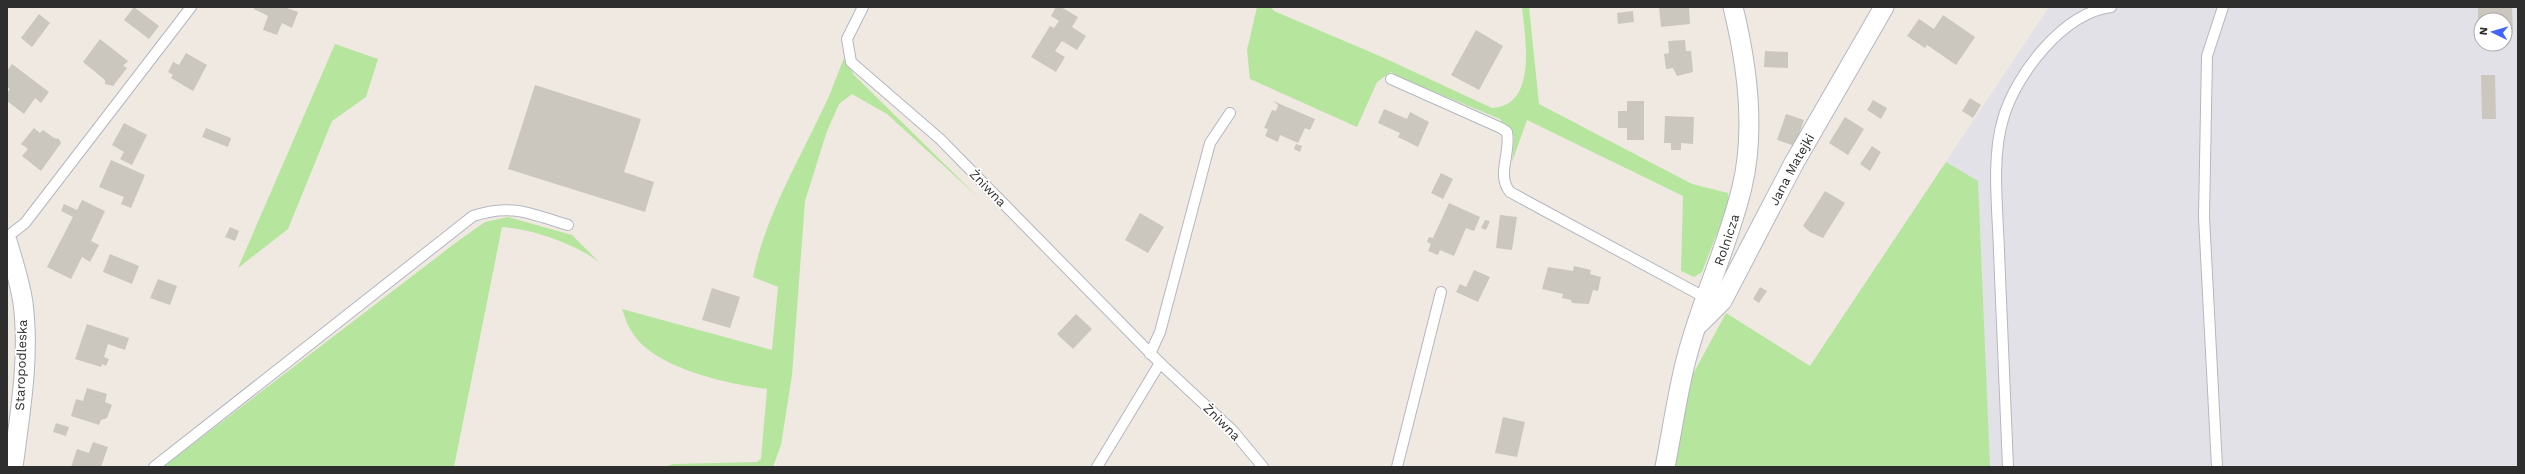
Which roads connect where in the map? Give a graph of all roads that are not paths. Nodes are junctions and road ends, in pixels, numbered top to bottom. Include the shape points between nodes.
1 (191, 7) edge
2 (863, 7) edge
3 (1733, 7) edge
4 (1884, 7) edge
5 (2111, 7) edge
6 (2223, 7) edge
7 (1391, 79) dead end
8 (1230, 113) dead end
9 (568, 225) dead end
10 (7, 237) edge
11 (7, 241) edge
12 (1441, 292) dead end
13 (1706, 298) junction
14 (1696, 327) junction
15 (1150, 354) junction
16 (1160, 363) junction
17 (13, 467) edge
18 (154, 467) edge
19 (1097, 467) edge
20 (1263, 467) edge
21 (1397, 467) edge
22 (1664, 467) edge
23 (2008, 467) edge
24 (2217, 467) edge

1 - 10 lane via 25,223
2 - 15 lane, Żniwna via 847,39 851,62 940,139
3 - 13 street, Rolnicza via 1743,47 1748,101 1747,155 1734,219
4 - 14 street, Jana Matejki via 1794,163 1722,301
5 - 23 lane via 2096,9 2069,24 2036,57 2009,101 2002,120 1998,142 1997,200
6 - 24 lane via 2207,56 2204,218
7 - 13 lane via 1507,132 1509,145 1503,173 1504,185 1510,192
8 - 15 lane via 1210,143 1160,332
9 - 18 lane via 512,209 492,209 473,216
11 - 17 street, Staropodleska via 18,280 25,335 23,384
12 - 21 lane
13 - 14 street, Rolnicza
14 - 22 street, Rolnicza via 1686,360
15 - 16 lane, Żniwna
16 - 19 lane
16 - 20 lane, Żniwna via 1233,431

